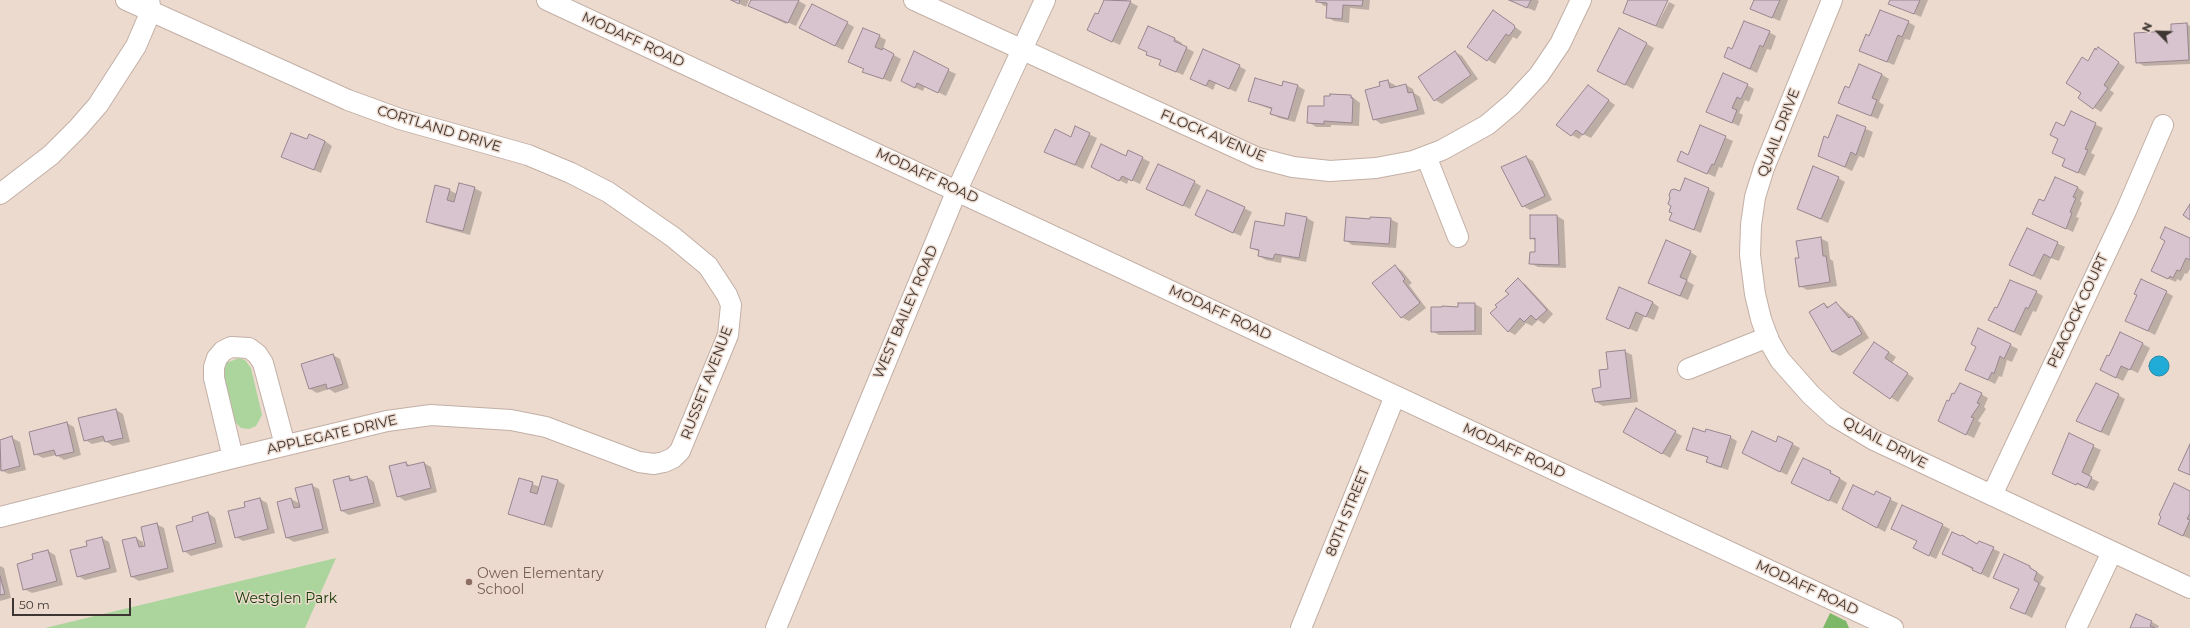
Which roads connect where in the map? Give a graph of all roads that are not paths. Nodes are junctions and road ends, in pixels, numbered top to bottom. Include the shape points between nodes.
1 (126, 0) edge
2 (547, 0) edge
3 (914, 0) edge
4 (1045, 0) edge
5 (1581, 0) edge
6 (1832, 0) edge
7 (156, 4) edge
8 (1022, 50) junction
9 (2163, 125) dead end
10 (1426, 156) junction
11 (957, 190) junction
12 (0, 194) edge
13 (1458, 238) dead end
14 (727, 294) joint
15 (1768, 337) junction
16 (1688, 369) dead end
17 (1395, 396) junction
18 (284, 445) junction
19 (233, 458) junction
20 (664, 462) joint
21 (1992, 495) junction
22 (0, 517) edge
23 (2112, 552) junction
24 (2190, 588) edge
25 (776, 628) edge
26 (1301, 628) edge
27 (1893, 628) edge
28 (2076, 628) edge

1 - 7 street, CORTLAND DRIVE
2 - 11 street, MODAFF ROAD
3 - 8 street, FLOCK AVENUE
4 - 8 street, WEST BAILEY ROAD
5 - 10 street, FLOCK AVENUE via 1560,44 1539,76 1513,103 1487,125 1464,139
6 - 15 street, QUAIL DRIVE via 1764,168 1755,197 1750,255 1755,294
7 - 12 street via 133,51 98,105 51,155
7 - 14 street, CORTLAND DRIVE via 348,100 400,119 528,155 571,173 614,195 673,236 708,266
8 - 10 street, FLOCK AVENUE via 1258,158 1293,167 1330,171 1376,168
8 - 11 street, WEST BAILEY ROAD
9 - 21 street, PEACOCK COURT via 2126,211
10 - 13 street
11 - 17 street, MODAFF ROAD
11 - 25 street, WEST BAILEY ROAD
14 - 20 street, RUSSET AVENUE via 731,305 728,335 682,446 673,458
15 - 16 street
15 - 21 street, QUAIL DRIVE via 1780,360 1834,416 1874,440
17 - 26 street, 80TH STREET
17 - 27 street, MODAFF ROAD
18 - 19 street, APPLEGATE DRIVE
18 - 19 street via 263,363 249,348 231,347 223,350 217,358 214,378
18 - 20 street, APPLEGATE DRIVE via 387,421 451,415 511,420 546,427 638,462
19 - 22 street, APPLEGATE DRIVE
21 - 23 street, QUAIL DRIVE
23 - 24 street, QUAIL DRIVE
23 - 28 street

